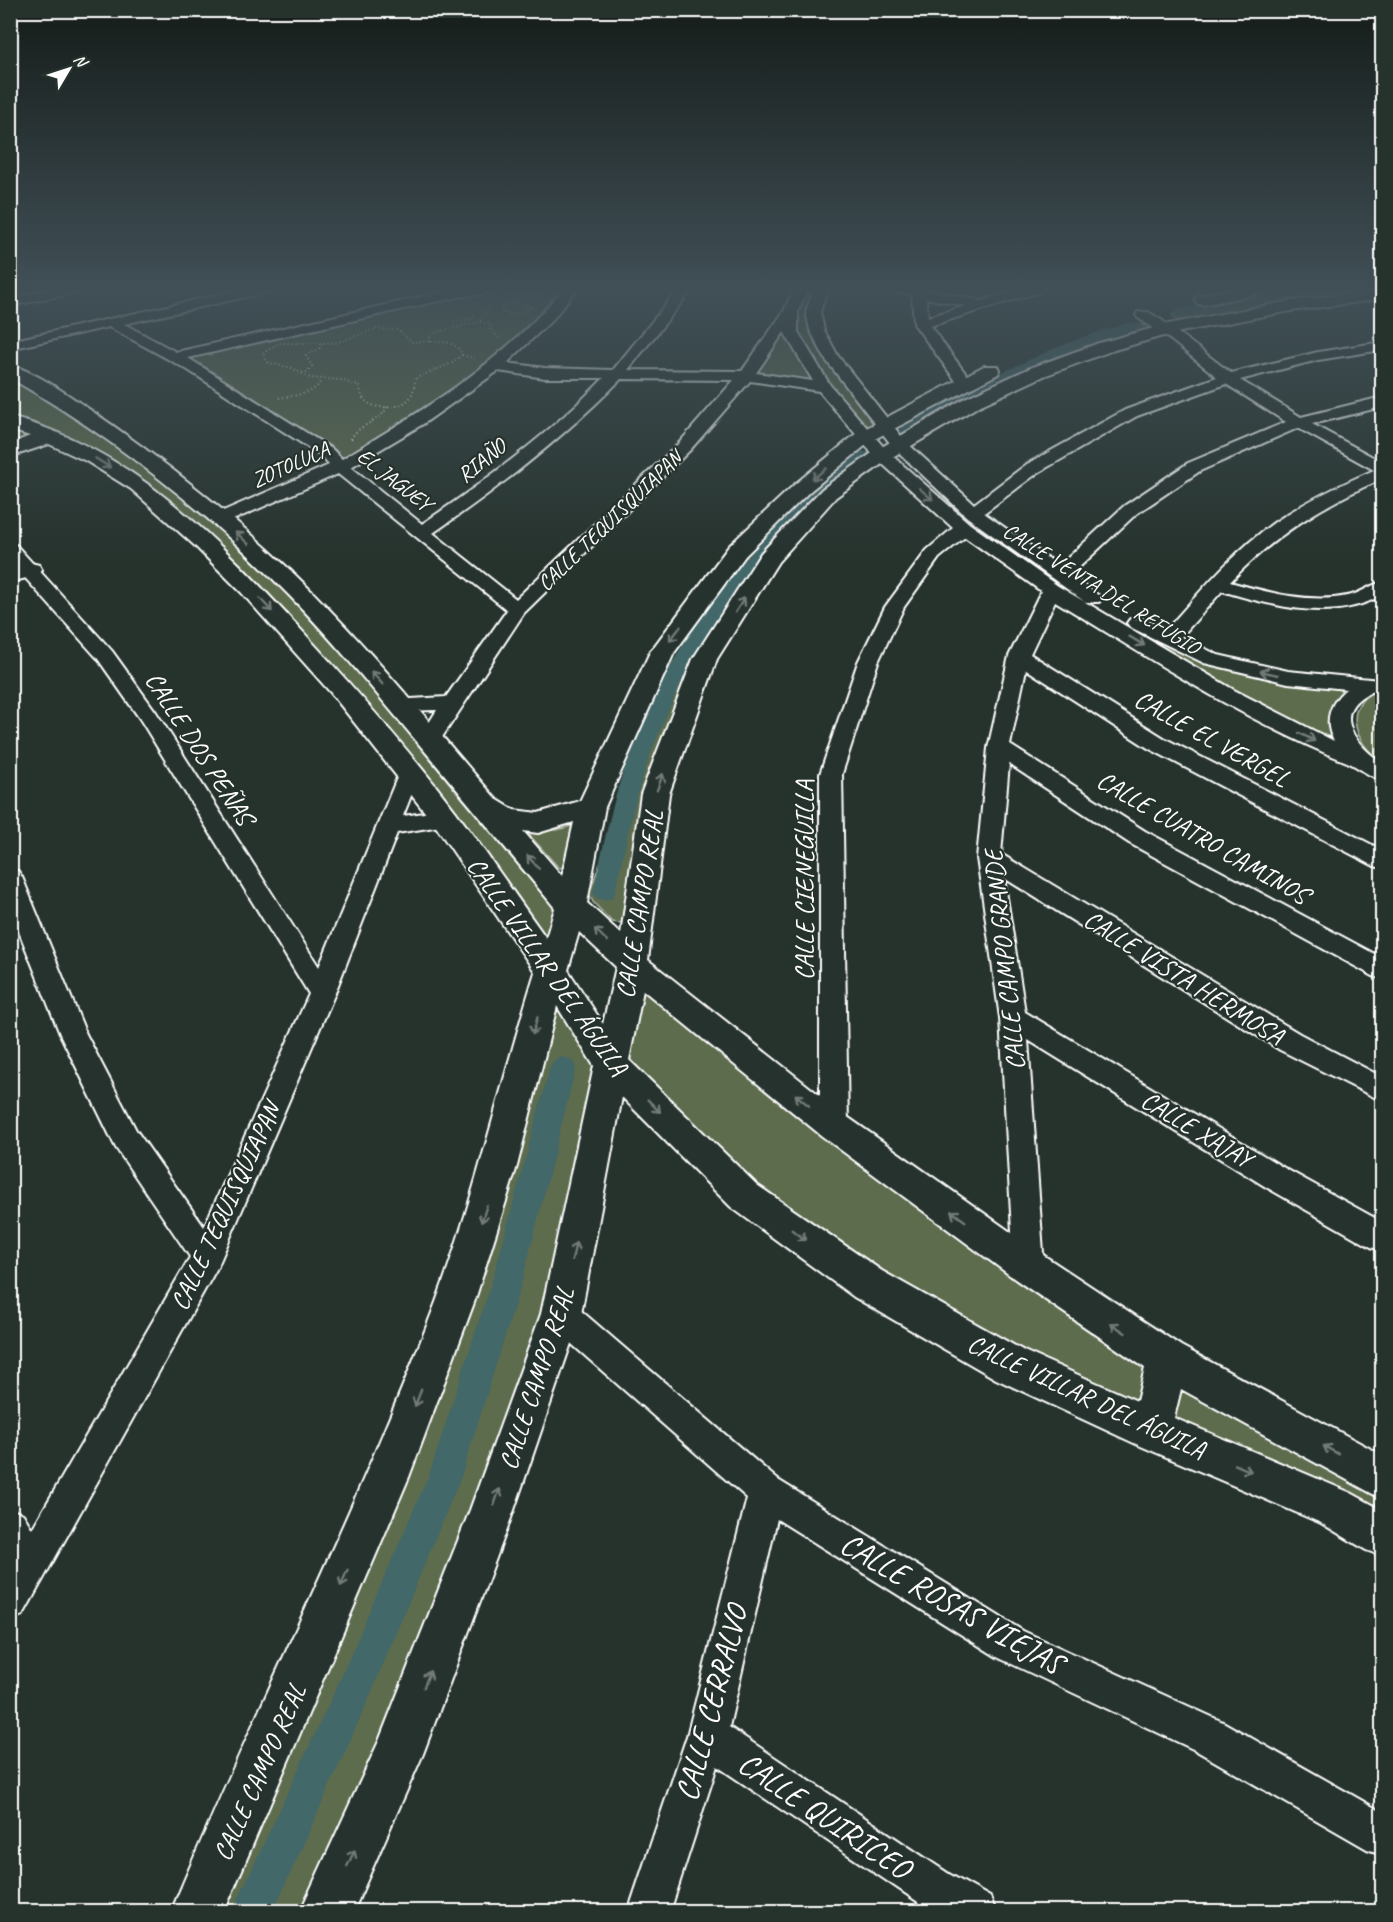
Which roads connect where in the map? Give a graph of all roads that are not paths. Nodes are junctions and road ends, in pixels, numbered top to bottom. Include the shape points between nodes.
1 (207, 378) edge
2 (478, 378) edge
3 (613, 378) edge
4 (745, 378) edge
5 (758, 378) edge
6 (818, 378) edge
7 (844, 378) edge
8 (961, 378) edge
9 (974, 378) edge
10 (1025, 378) edge
11 (1228, 378) joint
12 (964, 382) junction
13 (824, 387) junction
14 (15, 398) edge
15 (1383, 402) edge
16 (1299, 422) junction
17 (51, 437) junction
18 (882, 441) junction
19 (10, 451) edge
20 (340, 467) junction
21 (1383, 471) edge
22 (220, 519) junction
23 (969, 520) junction
24 (422, 532) junction
25 (10, 549) edge
26 (21, 572) edge
27 (1056, 582) junction
28 (1217, 584) junction
29 (1383, 588) edge
30 (517, 609) junction
31 (1169, 639) junction
32 (1019, 657) junction
33 (1376, 684) edge
34 (452, 703) junction
35 (400, 705) junction
36 (429, 740) junction
37 (999, 748) junction
38 (1363, 760) junction
39 (409, 773) junction
40 (1383, 773) edge
41 (483, 803) junction
42 (591, 807) junction
43 (445, 818) junction
44 (389, 826) junction
45 (989, 858) junction
46 (1383, 860) edge
47 (10, 877) edge
48 (571, 906) junction
49 (632, 964) junction
50 (1383, 969) edge
51 (551, 970) junction
52 (322, 993) junction
53 (1013, 1018) junction
54 (612, 1065) junction
55 (1383, 1090) edge
56 (834, 1126) junction
57 (1383, 1237) edge
58 (207, 1256) junction
59 (1029, 1268) junction
60 (561, 1314) junction
61 (1167, 1360) junction
62 (1151, 1429) junction
63 (1383, 1478) edge
64 (766, 1492) junction
65 (10, 1527) edge
66 (1383, 1534) edge
67 (33, 1562) junction
68 (10, 1602) edge
69 (707, 1736) junction
70 (1383, 1834) edge
71 (197, 1911) edge
72 (326, 1911) edge
73 (650, 1911) edge
74 (975, 1911) edge

1 - 20 street, EL JAGUEY via 326,452
2 - 20 street, ZOTOLUCA via 417,421
3 - 24 street, RIAÑO via 585,407
4 - 30 street, CALLE TEQUISQUIAPAN via 685,446
5 - 13 street
6 - 13 street, CALLE VENTA DEL REFUGIO
7 - 18 street, CALLE VENTA DEL REFUGIO
8 - 12 street
9 - 12 street, CALLE CAMPO REAL
10 - 18 street, CALLE CAMPO REAL
11 - 16 street
11 - 23 street, CALLE CIENEGUILLA via 1131,412 1033,468
12 - 18 street, CALLE CAMPO REAL
13 - 18 street, CALLE VENTA DEL REFUGIO
14 - 17 street, CALLE VILLAR DEL ÁGUILA
14 - 22 street, CALLE VILLAR DEL ÁGUILA via 68,403 167,474
15 - 16 street, CALLE CAMPO GRANDE
16 - 21 street
16 - 27 street, CALLE CAMPO GRANDE via 1194,467 1130,510
17 - 19 street
17 -> 39 street, CALLE VILLAR DEL ÁGUILA via 138,485 202,540 249,586
18 - 23 street, CALLE VENTA DEL REFUGIO
18 -> 42 street, CALLE CAMPO REAL via 802,488 737,551 662,652
49 -> 18 street, CALLE CAMPO REAL via 655,794 705,659 769,558
20 - 22 street, ZOTOLUCA
20 - 24 street, EL JAGUEY
21 - 28 street via 1297,515 1264,539
35 -> 22 street, CALLE VILLAR DEL ÁGUILA via 282,575
23 - 27 street, CALLE VENTA DEL REFUGIO
23 - 56 street, CALLE CIENEGUILLA via 933,554 895,607 868,662 831,774
24 - 30 street, EL JAGUEY
25 - 26 street, CALLE DOS PEÑAS
26 - 52 street, CALLE DOS PEÑAS via 105,655 149,717
27 - 31 street, CALLE VENTA DEL REFUGIO
27 - 32 street, CALLE CAMPO GRANDE
27 -> 38 street, CALLE VENTA DEL REFUGIO via 1227,695 1314,741
28 - 29 street via 1270,599 1317,605 1358,599
28 - 31 street
30 - 34 street, CALLE TEQUISQUIAPAN
33 -> 31 street, CALLE VENTA DEL REFUGIO via 1288,677 1211,659
32 - 37 street, CALLE CAMPO GRANDE
32 - 46 street, CALLE EL VERGEL via 1156,743
33 - 38 street via 1347,697 1338,715 1343,737
34 - 35 street
34 - 36 street, CALLE TEQUISQUIAPAN
35 - 36 street, CALLE VILLAR DEL ÁGUILA
36 - 41 street, CALLE VILLAR DEL ÁGUILA
37 - 45 street, CALLE CAMPO GRANDE
37 - 50 street, CALLE CUATRO CAMINOS via 1137,837
38 - 40 street
39 - 43 street, CALLE VILLAR DEL ÁGUILA
39 - 44 street, CALLE TEQUISQUIAPAN
41 - 42 street via 507,819 538,823
48 -> 41 street, CALLE VILLAR DEL ÁGUILA
42 - 48 street, CALLE CAMPO REAL
43 - 44 street
43 - 51 street, CALLE VILLAR DEL ÁGUILA
44 - 52 street, CALLE TEQUISQUIAPAN
45 - 53 street, CALLE CAMPO GRANDE
45 - 55 street, CALLE VISTA HERMOSA via 1290,1042
47 - 58 street via 74,1034 126,1139
49 -> 48 street, CALLE VILLAR DEL ÁGUILA
48 - 51 street, CALLE CAMPO REAL
49 - 54 street, CALLE CAMPO REAL
56 -> 49 street, CALLE VILLAR DEL ÁGUILA
51 - 54 street, CALLE VILLAR DEL ÁGUILA
51 -> 71 street, CALLE CAMPO REAL via 500,1166 456,1300 388,1477
52 - 58 street, CALLE TEQUISQUIAPAN
53 - 57 street, CALLE XAJAY via 1276,1178
53 - 59 street, CALLE CAMPO GRANDE
60 -> 54 street, CALLE CAMPO REAL
54 -> 62 street, CALLE VILLAR DEL ÁGUILA via 744,1197 868,1284 1010,1365
59 -> 56 street, CALLE VILLAR DEL ÁGUILA
58 - 67 street, CALLE TEQUISQUIAPAN
61 -> 59 street, CALLE VILLAR DEL ÁGUILA
60 - 64 street, CALLE ROSAS VIEJAS
72 -> 60 street, CALLE CAMPO REAL via 399,1754
61 - 62 street
63 -> 61 street, CALLE VILLAR DEL ÁGUILA
62 -> 66 street, CALLE VILLAR DEL ÁGUILA via 1336,1508
64 - 69 street, CALLE CERRALVO
64 - 70 street, CALLE ROSAS VIEJAS via 1010,1644 1209,1736
65 - 67 street
67 - 68 street, CALLE TEQUISQUIAPAN
69 - 73 street, CALLE CERRALVO
69 - 74 street, CALLE QUIRICEO via 934,1889

